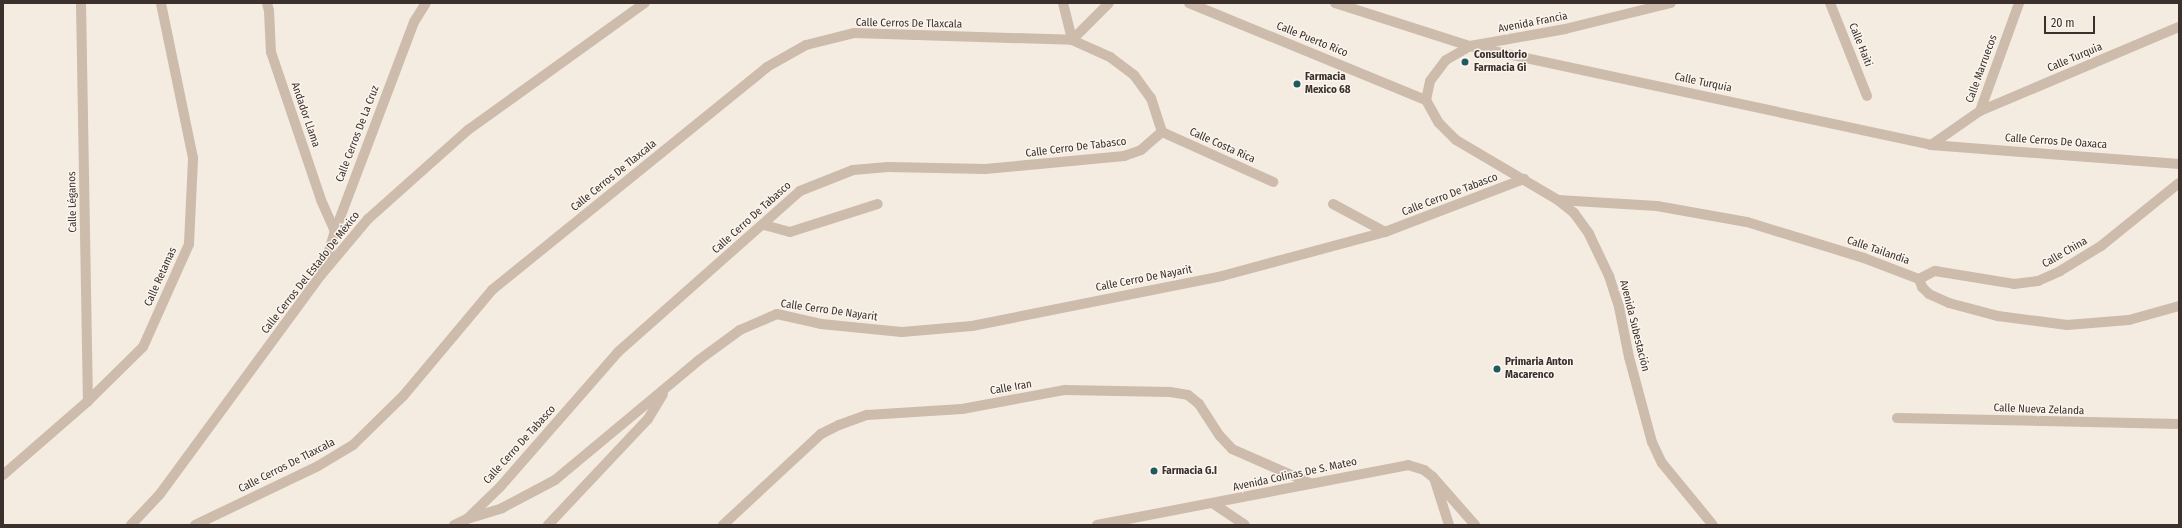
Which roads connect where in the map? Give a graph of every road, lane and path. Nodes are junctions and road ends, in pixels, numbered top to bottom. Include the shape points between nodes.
1 (81, 3) edge
2 (160, 3) edge
3 (266, 3) edge
4 (424, 3) edge
5 (645, 3) edge
6 (1063, 3) edge
7 (1109, 3) edge
8 (1189, 3) edge
9 (1335, 3) edge
10 (1671, 3) edge
11 (1830, 3) edge
12 (2019, 3) edge
13 (2179, 27) edge
14 (1072, 40) junction
15 (1470, 46) junction
16 (1867, 96) dead end
17 (1426, 100) junction
18 (1980, 111) junction
19 (1162, 132) junction
20 (1931, 145) junction
21 (2179, 164) edge
22 (1524, 179) junction
23 (1273, 182) dead end
24 (2179, 183) edge
25 (1558, 200) junction
26 (878, 204) dead end
27 (1333, 204) dead end
28 (764, 225) junction
29 (335, 230) junction
30 (1385, 232) junction
31 (321, 276) junction
32 (1919, 278) junction
33 (2179, 306) edge
34 (667, 387) junction
35 (88, 401) junction
36 (1897, 418) dead end
37 (2179, 424) edge
38 (3, 475) edge
39 (1433, 478) junction
40 (1310, 483) junction
41 (1214, 504) junction
42 (467, 519) junction
43 (1128, 522) edge
44 (131, 525) edge
45 (195, 525) edge
46 (454, 525) edge
47 (548, 525) edge
48 (723, 525) edge
49 (1097, 525) edge
50 (1245, 525) edge
51 (1449, 525) edge
52 (1475, 525) edge
53 (1713, 525) edge

1 - 35 street, Calle Léganos
2 - 35 street, Calle Retamas via 193,158 189,244 144,347
3 - 29 street, Andador Llama via 270,11 271,52 321,200
4 - 29 street, Calle Cerros De La Cruz via 414,22
5 - 31 street, Calle Cerros Del Estado De México via 468,130 368,219
6 - 14 street
7 - 14 street
8 - 17 street, Calle Puerto Rico
9 - 15 street, Calle Turquia
10 - 15 street, Avenida Francia via 1565,29
11 - 16 street, Calle Haiti
12 - 18 street, Calle Marruecos
13 - 18 street, Calle Turquia
14 - 19 street via 1110,57 1134,75 1151,98
14 - 45 street, Calle Cerros De Tlaxcala via 854,33 800,49 767,67 492,290 404,395 353,445 318,466
15 - 17 street, Avenida Francia via 1446,60 1430,81
15 - 20 street, Calle Turquia
17 - 22 street, Avenida Subestación via 1439,123 1456,140
18 - 20 street, Calle Marruecos
19 - 23 street, Calle Costa Rica
19 - 28 street, Calle Cerro De Tabasco via 1141,150 1124,156 985,169 888,167 853,170 800,191
20 - 21 street, Calle Cerros De Oaxaca
22 - 25 street, Avenida Subestación
22 - 30 street, Calle Cerro De Tabasco
24 - 32 street, Calle China via 2101,246 2060,272 2038,281 2014,284 1935,271
25 - 32 street, Calle Tailandia via 1657,206 1747,222
25 - 53 street, Avenida Subestación via 1574,213 1589,234 1609,276 1652,442 1662,464
26 - 28 street via 790,232
27 - 30 street
28 - 42 street, Calle Cerro De Tabasco via 618,352 500,487
29 - 31 street, Calle Cerros De La Cruz
30 - 34 street, Calle Cerro De Nayarit via 1222,276 972,326 902,332 821,324 777,314 740,330
31 - 44 street, Calle Cerros Del Estado De México via 160,494
32 - 33 street via 1922,287 1929,294 1949,303 1998,316 2067,325 2129,320
34 - 42 street, Calle Cerro De Nayarit via 555,480 502,508
34 - 47 street via 648,419
35 - 38 street, Calle Retamas
36 - 37 street, Calle Nueva Zelanda
39 - 40 street, Avenida Colinas De S. Mateo via 1424,470 1408,465
39 - 51 street
39 - 52 street, Avenida Colinas De S. Mateo
40 - 41 street, Avenida Colinas De S. Mateo
40 - 48 street, Calle Iran via 1232,449 1199,404 1188,395 1170,392 1065,390 962,409 867,415 839,425 821,434
41 - 43 street, Avenida Colinas De S. Mateo
41 - 50 street
42 - 46 street, Calle Cerro De Tabasco
43 - 49 street, Avenida Colinas De S. Mateo

